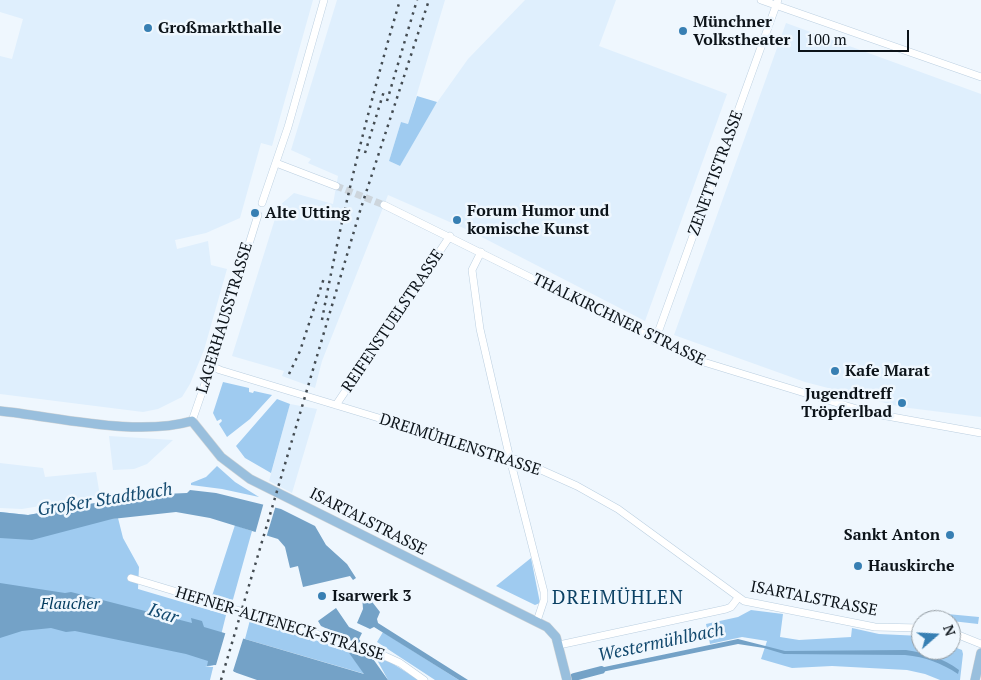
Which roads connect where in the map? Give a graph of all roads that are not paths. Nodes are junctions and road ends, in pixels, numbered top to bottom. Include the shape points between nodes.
1 (324, 0) edge
2 (761, 0) edge
3 (777, 3) edge
4 (981, 77) edge
5 (276, 162) junction
6 (336, 186) tunnel mouth
7 (262, 203) dead end
8 (384, 204) tunnel mouth
9 (258, 215) dead end
10 (450, 236) junction
11 (481, 252) junction
12 (655, 341) junction
13 (212, 366) junction
14 (336, 405) junction
15 (0, 411) edge
16 (192, 421) junction
17 (981, 433) edge
18 (510, 459) junction
19 (131, 578) dead end
20 (738, 598) junction
21 (537, 621) junction
22 (911, 628) edge
23 (961, 636) edge
24 (559, 644) junction
25 (981, 644) edge
26 (981, 653) edge
27 (424, 680) edge
28 (567, 680) edge
29 (975, 680) edge

1 - 5 street
2 - 3 street
3 - 4 street
3 - 12 street, ZENETTISTRASSE
5 - 6 street
5 - 7 street
8 - 10 street, THALKIRCHNER STRASSE
9 - 13 street, LAGERHAUSSTRASSE
10 - 11 street, THALKIRCHNER STRASSE
10 - 14 street, REIFENSTUELSTRASSE
11 - 12 street, THALKIRCHNER STRASSE
11 - 18 street via 472,268 475,296
12 - 17 street, THALKIRCHNER STRASSE via 720,368 870,413
13 - 14 street, DREIMÜHLENSTRASSE
13 - 16 street, LAGERHAUSSTRASSE
14 - 18 street, DREIMÜHLENSTRASSE
15 - 16 main road via 139,428 171,427
16 - 21 main road, ISARTALSTRASSE via 221,457 250,479
18 - 20 street, DREIMÜHLENSTRASSE via 577,486 618,509
18 - 21 street via 544,592
19 - 27 street, HEFNER-ALTENECK-STRASSE via 370,650 400,663
20 - 22 street, ISARTALSTRASSE via 875,627
20 - 24 street, ISARTALSTRASSE via 726,609
21 - 24 main road, ISARTALSTRASSE via 554,633
23 - 25 street
24 - 28 main road
26 - 29 main road

